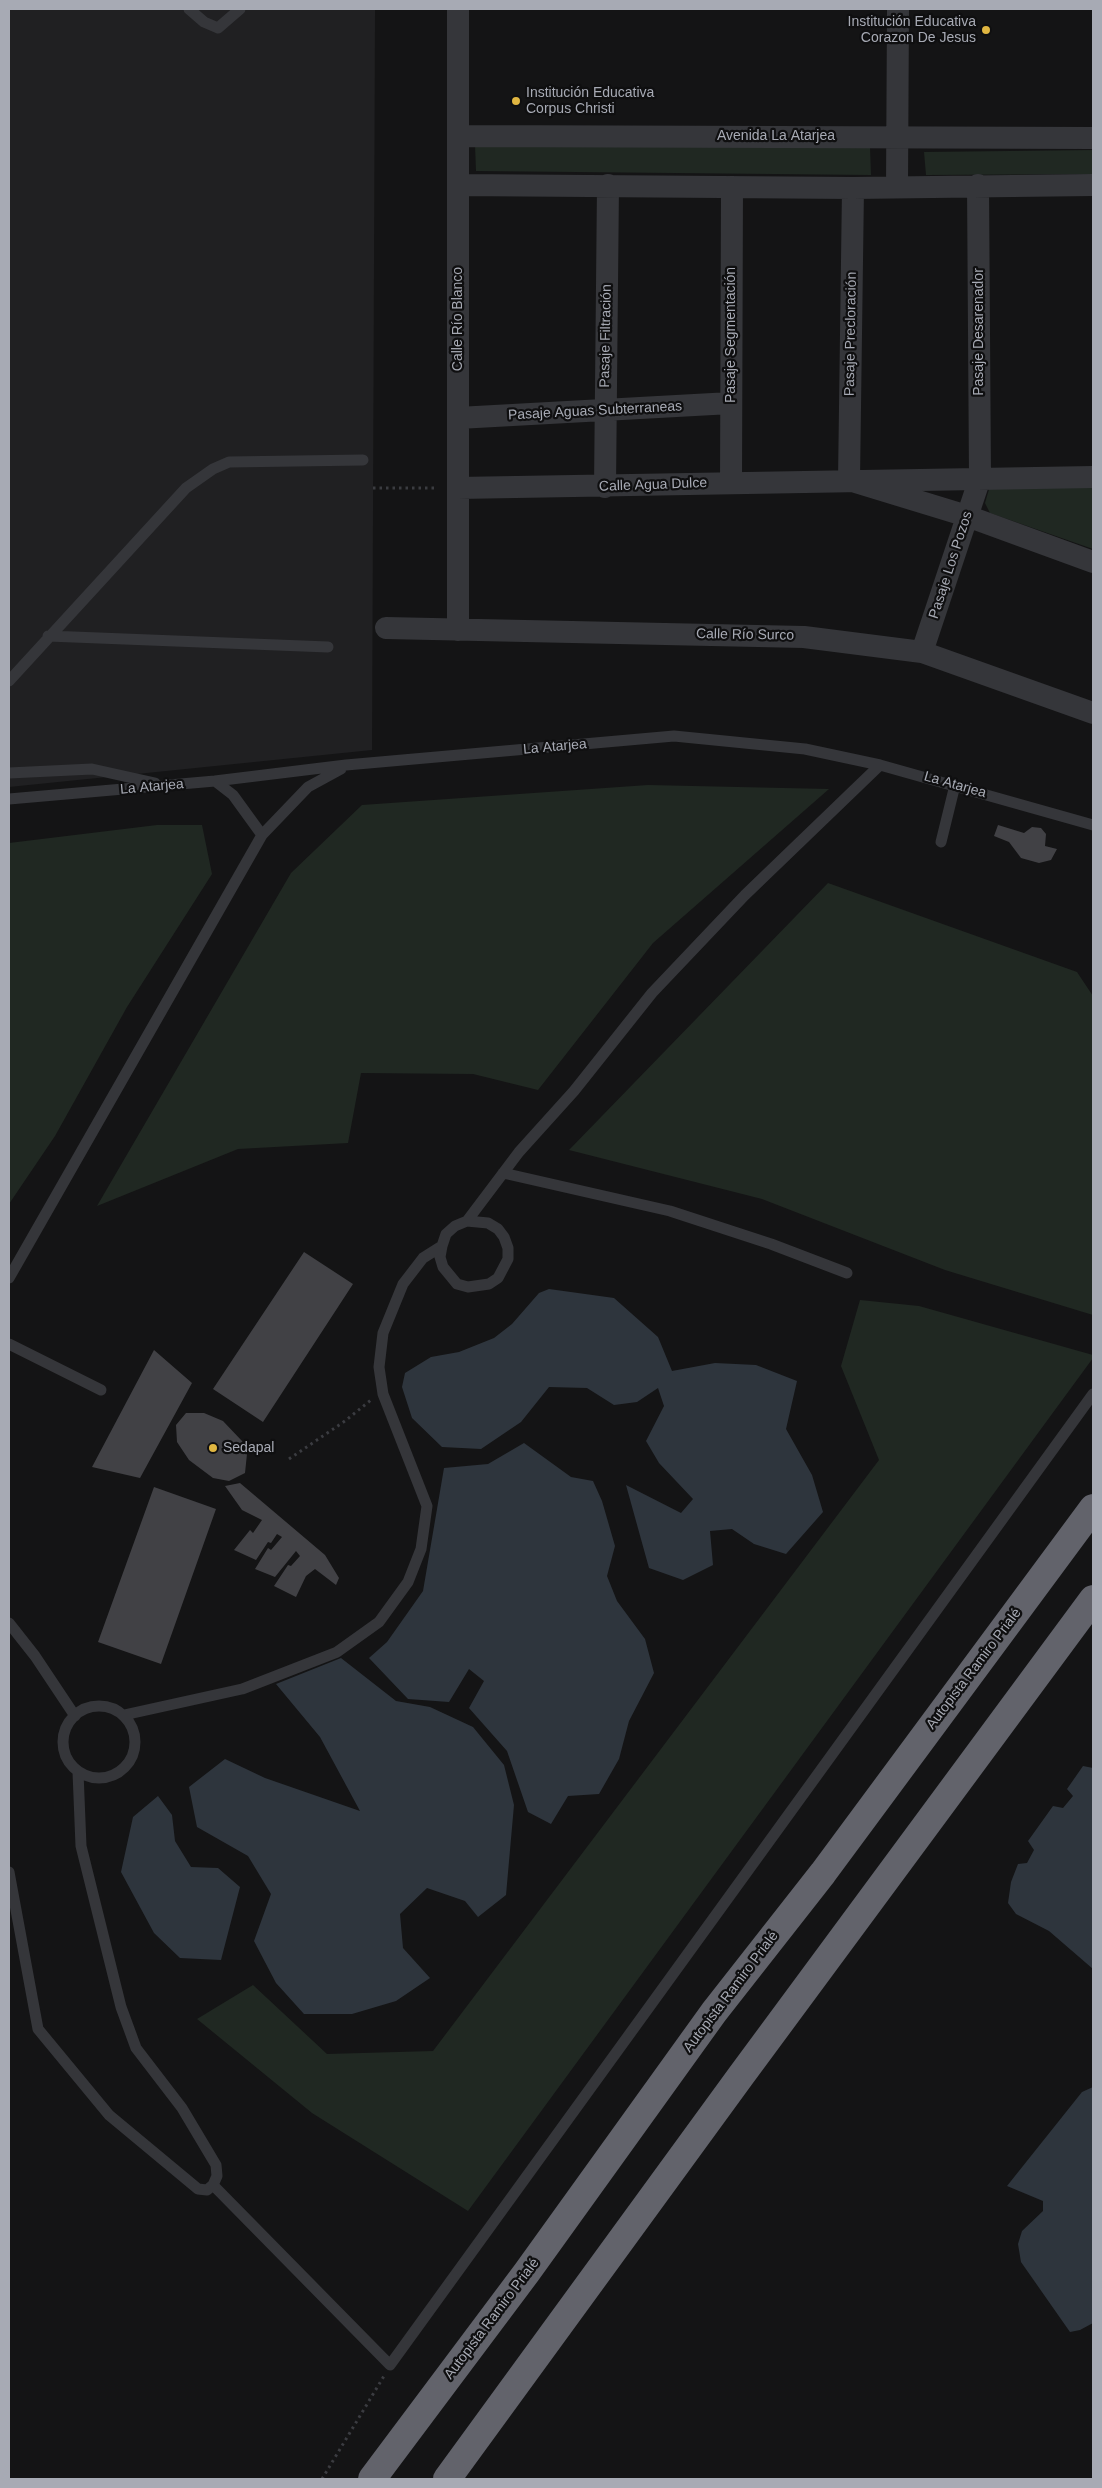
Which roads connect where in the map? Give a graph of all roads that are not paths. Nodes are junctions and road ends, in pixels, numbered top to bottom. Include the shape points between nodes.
1 (189, 9) edge
2 (240, 9) edge
3 (458, 9) edge
4 (898, 9) edge
5 (458, 136) junction
6 (897, 137) junction
7 (1093, 138) edge
8 (458, 185) junction
9 (608, 185) junction
10 (978, 185) junction
11 (1093, 185) edge
12 (732, 186) junction
13 (897, 186) junction
14 (853, 188) junction
15 (731, 403) junction
16 (606, 410) junction
17 (458, 418) junction
18 (363, 460) dead end
19 (1093, 477) edge
20 (980, 478) junction
21 (849, 480) junction
22 (731, 483) junction
23 (604, 487) junction
24 (458, 488) junction
25 (968, 516) junction
26 (1093, 562) edge
27 (386, 628) dead end
28 (458, 630) junction
29 (48, 636) junction
30 (328, 647) dead end
31 (922, 652) junction
32 (9, 681) edge
33 (1093, 713) edge
34 (880, 765) junction
35 (346, 766) junction
36 (9, 773) edge
37 (215, 781) junction
38 (167, 785) junction
39 (955, 785) junction
40 (9, 799) edge
41 (1093, 825) edge
42 (262, 835) junction
43 (941, 842) dead end
44 (503, 1173) junction
45 (467, 1221) junction
46 (442, 1246) junction
47 (847, 1273) dead end
48 (9, 1278) edge
49 (9, 1344) edge
50 (101, 1390) dead end
51 (1093, 1394) edge
52 (1093, 1508) edge
53 (1093, 1599) edge
54 (9, 1623) edge
55 (75, 1716) junction
56 (124, 1716) junction
57 (78, 1772) junction
58 (9, 1872) edge
59 (214, 2186) junction
60 (372, 2479) edge
61 (447, 2479) edge

1 - 2 lane via 204,22 218,28
3 - 5 street, Calle Río Blanco
4 - 6 street
5 - 6 street, Avenida La Atarjea
5 - 8 street, Calle Río Blanco
6 - 7 street, Avenida La Atarjea
6 - 13 street
8 - 9 street
8 - 17 street, Calle Río Blanco
9 - 12 street
9 - 16 street, Pasaje Filtración
10 - 11 street
10 - 13 street
10 - 20 street, Pasaje Desarenador
12 - 14 street
12 - 15 street, Pasaje Segmentación
13 - 14 street
14 - 21 street, Pasaje Precloración
15 - 16 street, Pasaje Aguas Subterraneas
15 - 22 street, Pasaje Segmentación
16 - 17 street, Pasaje Aguas Subterraneas
16 - 23 street, Pasaje Filtración
17 - 24 street, Calle Río Blanco
18 - 29 lane via 229,462 213,470 186,488
19 - 20 street, Calle Agua Dulce
20 - 21 street, Calle Agua Dulce
20 - 25 street, Pasaje Los Pozos
21 - 22 street, Calle Agua Dulce
21 - 25 street, Calle Agua Dulce
22 - 23 street, Calle Agua Dulce
23 - 24 street, Calle Agua Dulce
24 - 28 street, Calle Río Blanco
25 - 26 street, Calle Agua Dulce
25 - 31 street, Pasaje Los Pozos
27 - 28 street, Calle Río Surco
28 - 31 street, Calle Río Surco via 804,637
29 - 30 lane
29 - 32 lane
31 - 33 street, Calle Río Surco
34 - 35 lane, La Atarjea via 806,749 674,736
34 - 39 lane, La Atarjea
34 - 44 lane via 746,895 652,993
35 - 37 lane, La Atarjea
35 - 42 lane via 308,786
36 - 38 lane via 92,768
37 - 38 lane, La Atarjea
37 - 42 lane via 233,795
38 - 40 lane, La Atarjea
39 - 41 lane, La Atarjea
39 - 43 lane
42 - 48 lane
44 - 45 lane
44 - 47 lane via 670,1211
45 - 46 lane via 446,1234
45 - 46 lane via 488,1223 504,1238 508,1259 498,1278 478,1288 457,1284 443,1267 440,1257
46 - 56 lane via 423,1258 403,1284 383,1333 379,1367 383,1394 427,1506 421,1550 408,1582 379,1622 337,1652 242,1689
49 - 50 lane
51 - 59 lane via 390,2365
52 - 60 highway, Autopista Ramiro Prialé via 823,1873 714,2012 527,2272
53 - 61 highway
54 - 55 lane
55 - 56 lane via 86,1708 99,1706 112,1708
55 - 57 lane via 66,1729 63,1745 67,1760
56 - 57 lane via 133,1728 136,1744 132,1759 122,1771 108,1778 92,1778
57 - 59 lane via 81,1846 121,2007 136,2048 182,2108 216,2165
58 - 59 lane via 38,2029 109,2115 198,2189 207,2190

